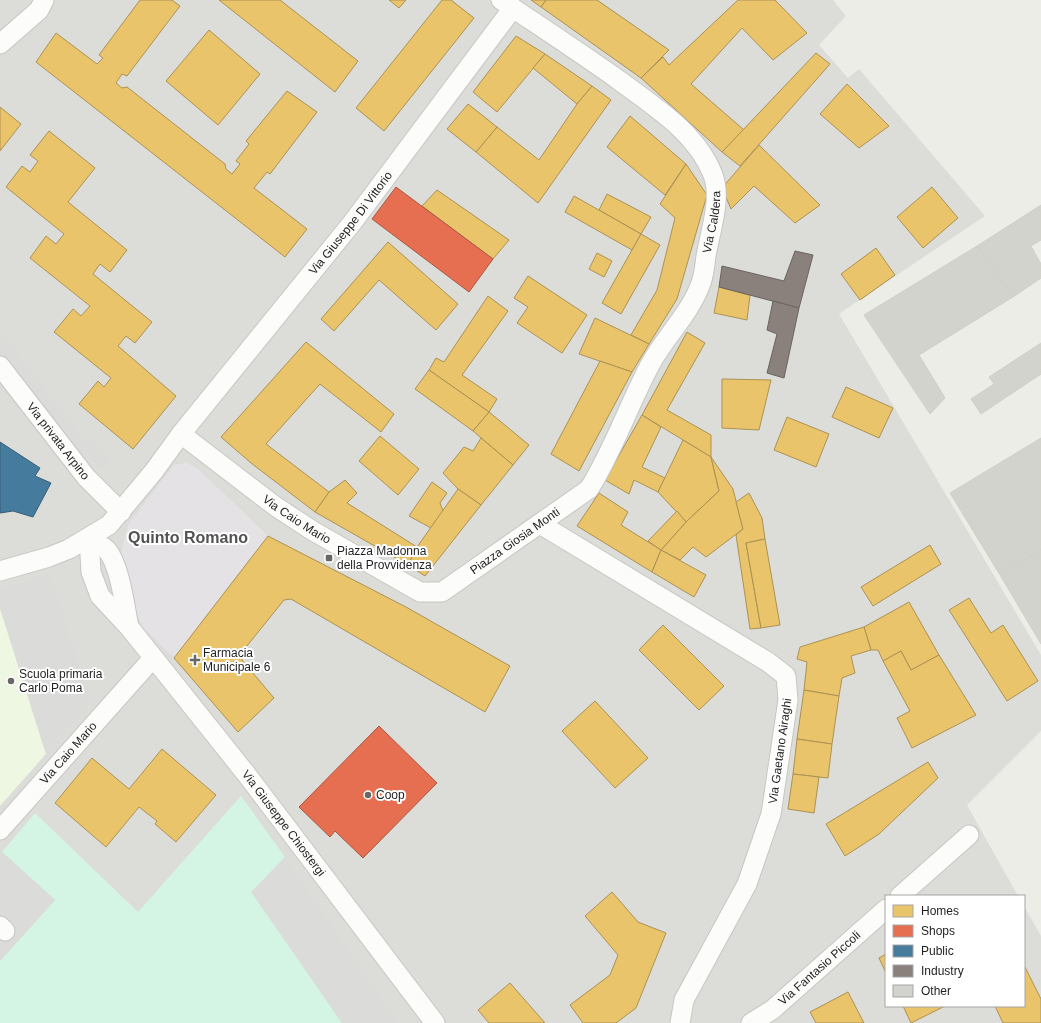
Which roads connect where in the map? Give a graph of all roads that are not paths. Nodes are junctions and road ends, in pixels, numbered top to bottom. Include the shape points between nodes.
1 (44, 0) edge
2 (507, 4) edge
3 (0, 44) edge
4 (0, 366) edge
5 (181, 434) junction
6 (600, 471) joint
7 (121, 512) junction
8 (540, 524) junction
9 (88, 538) junction
10 (0, 571) edge
11 (420, 592) joint
12 (153, 658) junction
13 (0, 830) edge
14 (969, 835) dead end
15 (901, 895) edge
16 (885, 910) edge
17 (435, 1023) edge
18 (680, 1023) edge
19 (750, 1023) edge

1 - 3 street via 39,10
2 - 5 street, Via Giuseppe Di Vittorio via 352,223
2 - 6 street, Via Caldera via 594,62 671,118 698,149 713,176 716,190 701,284 689,307 651,363
4 - 7 street, Via privata Arpino via 86,477
5 - 7 street
5 - 11 street, Via Caio Mario via 275,506 313,531
6 - 8 street, Piazza Giosia Monti via 589,489
7 - 9 street via 109,525
8 - 11 street, Piazza Giosia Monti via 442,592
8 - 18 street, Via Gaetano Airaghi via 768,662 786,676 788,700 771,814 747,884 684,1000
9 - 10 street via 49,557
9 - 12 street, Via Giuseppe Chiostergi via 107,550 119,579 129,628
12 - 13 street, Via Caio Mario
12 - 17 street, Via Giuseppe Chiostergi via 256,786
14 - 15 street
16 - 19 street, Via Fantasio Piccoli via 772,1010

